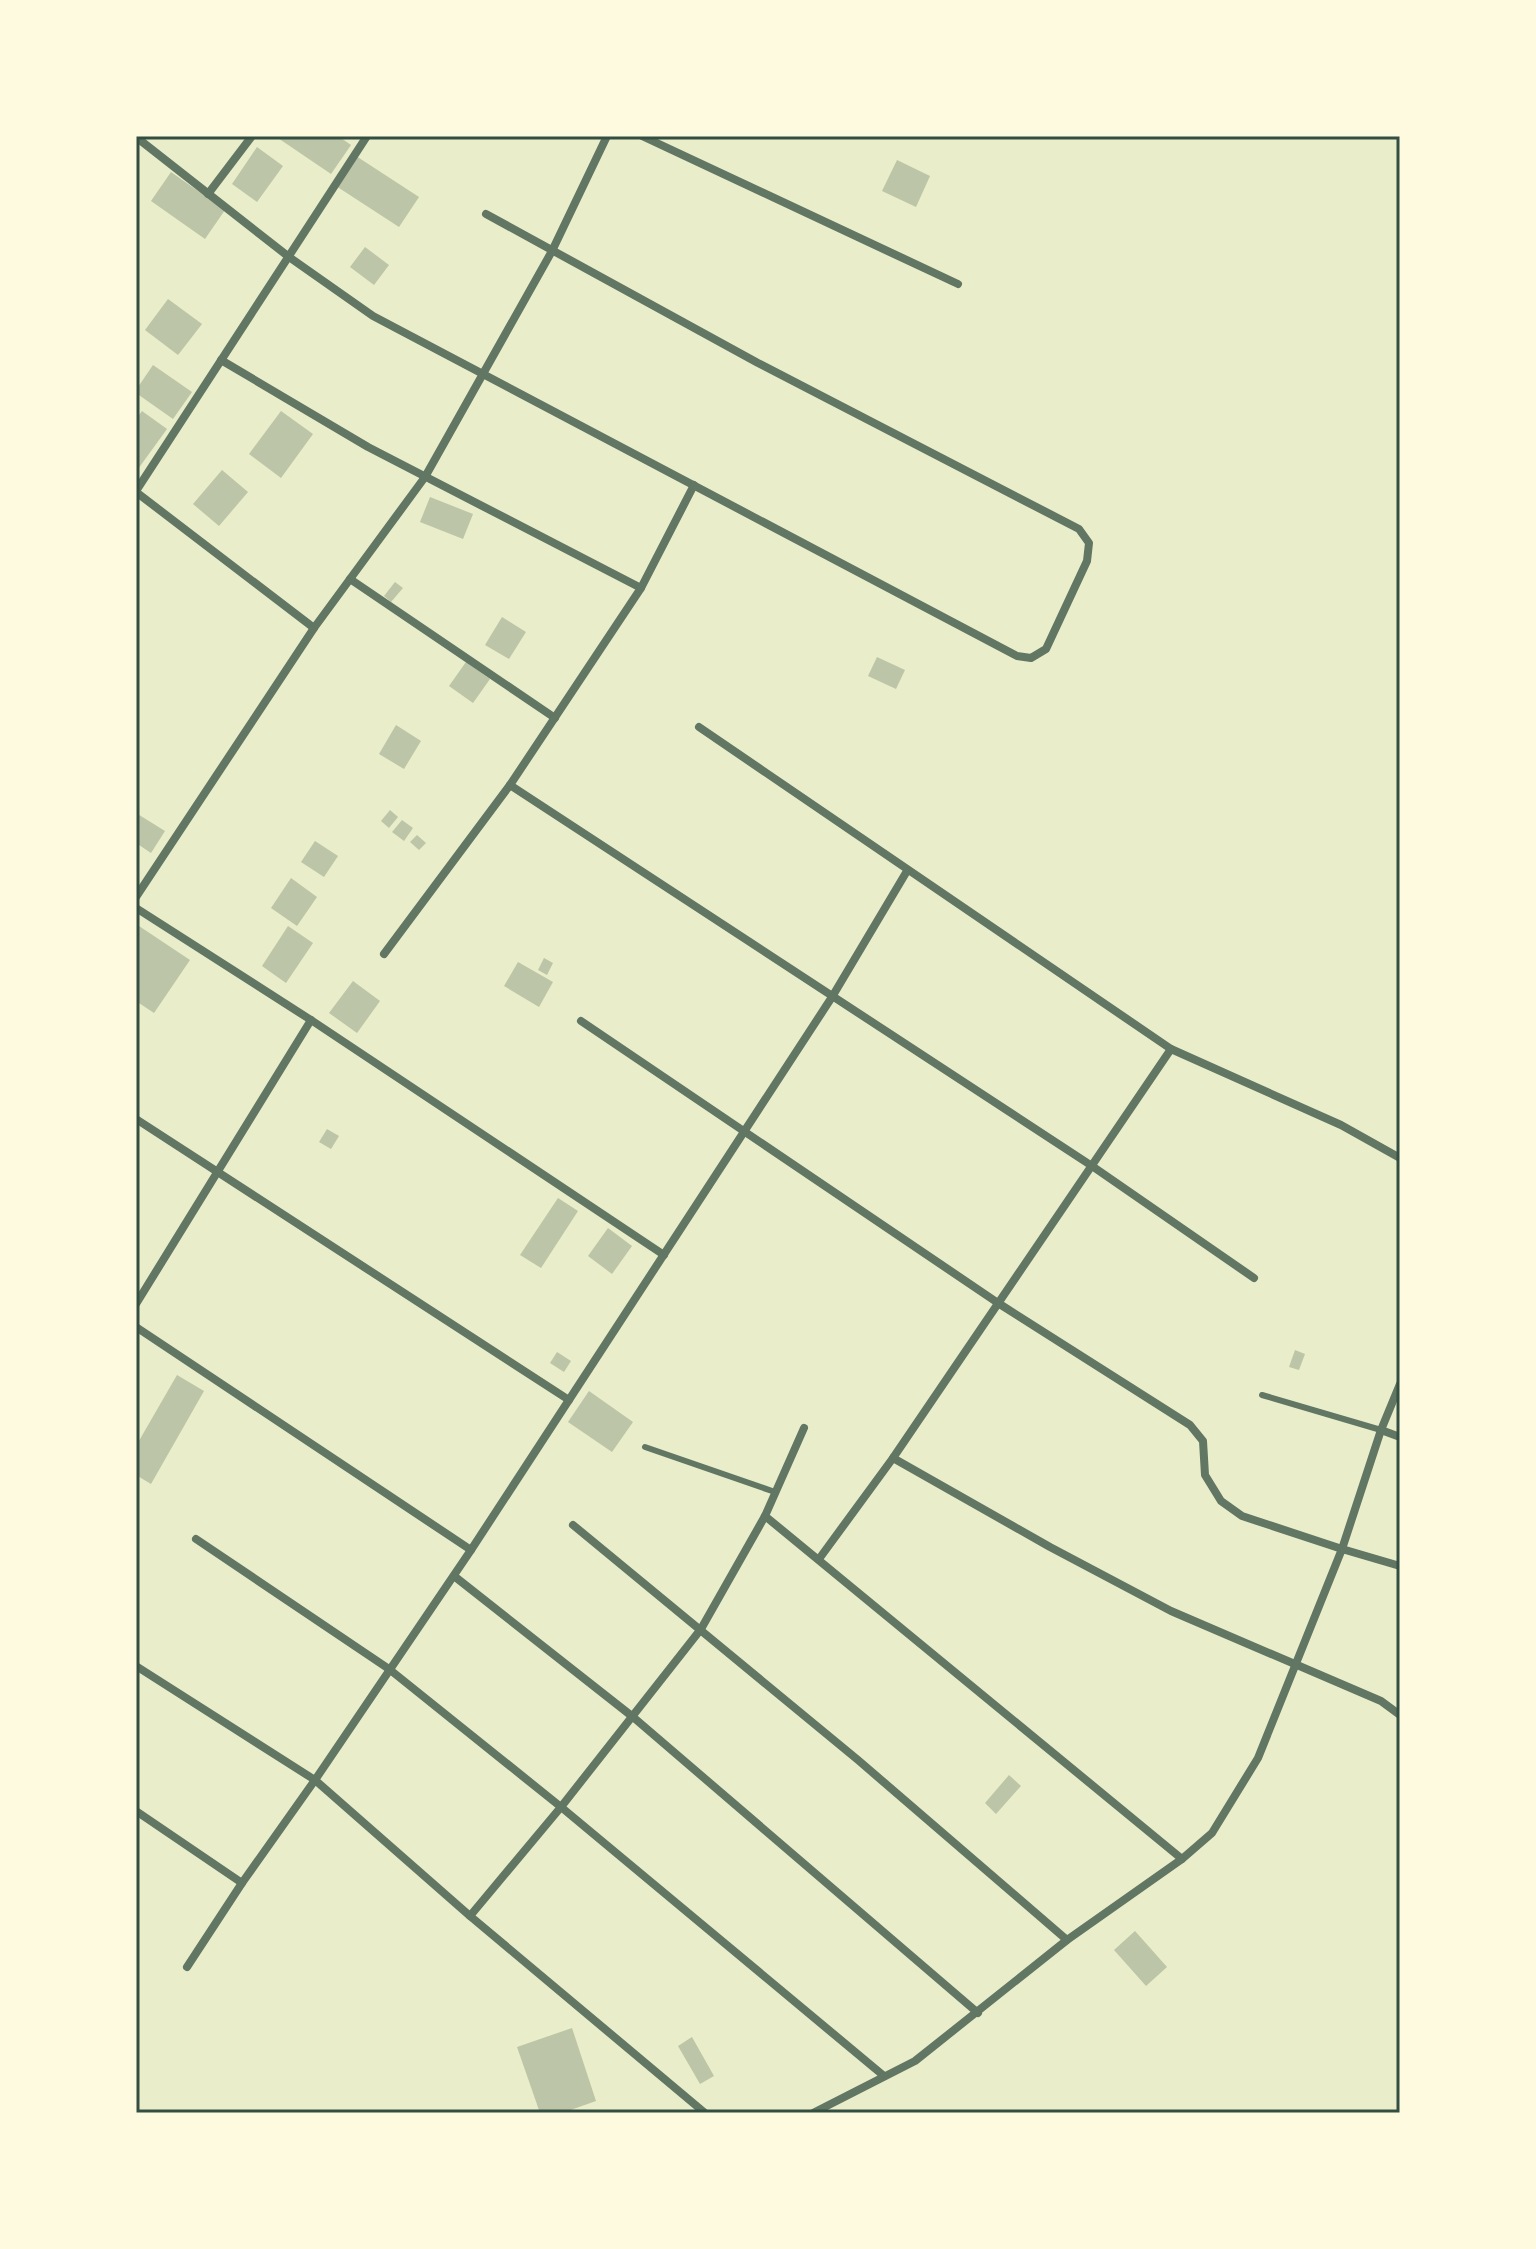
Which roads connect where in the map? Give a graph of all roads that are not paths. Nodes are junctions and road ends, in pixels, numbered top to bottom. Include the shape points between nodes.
1 (252, 136) edge
2 (367, 136) edge
3 (607, 136) edge
4 (642, 136) edge
5 (136, 137) edge
6 (208, 194) junction
7 (486, 214) dead end
8 (552, 251) junction
9 (289, 257) junction
10 (958, 284) dead end
11 (221, 360) junction
12 (484, 375) junction
13 (425, 477) junction
14 (694, 485) junction
15 (136, 492) edge
16 (350, 579) junction
17 (641, 588) junction
18 (314, 628) junction
19 (555, 718) junction
20 (699, 727) dead end
21 (510, 785) junction
22 (907, 871) junction
23 (136, 897) edge
24 (136, 908) edge
25 (384, 954) dead end
26 (832, 997) junction
27 (311, 1020) junction
28 (581, 1021) dead end
29 (1171, 1049) junction
30 (136, 1119) edge
31 (745, 1131) junction
32 (1400, 1158) edge
33 (1092, 1166) junction
34 (217, 1173) junction
35 (664, 1255) junction
36 (1254, 1278) dead end
37 (998, 1303) junction
38 (136, 1304) edge
39 (136, 1327) edge
40 (1400, 1384) edge
41 (1262, 1395) dead end
42 (569, 1400) junction
43 (804, 1428) dead end
44 (1381, 1430) junction
45 (1400, 1437) edge
46 (645, 1447) dead end
47 (893, 1458) junction
48 (775, 1492) junction
49 (765, 1516) junction
50 (573, 1525) dead end
51 (196, 1539) dead end
52 (1342, 1549) junction
53 (471, 1550) junction
54 (819, 1559) junction
55 (1400, 1566) edge
56 (454, 1576) junction
57 (701, 1629) junction
58 (1296, 1663) junction
59 (136, 1666) edge
60 (389, 1669) junction
61 (1400, 1715) edge
62 (633, 1717) junction
63 (315, 1780) junction
64 (561, 1807) junction
65 (136, 1811) edge
66 (1182, 1859) junction
67 (242, 1883) junction
68 (470, 1916) junction
69 (1067, 1940) junction
70 (187, 1967) dead end
71 (978, 2013) junction
72 (884, 2076) junction
73 (705, 2113) edge
74 (813, 2113) edge

1 - 6 street
2 - 9 street
3 - 8 street
4 - 10 street
5 - 6 street
6 - 9 street
7 - 8 street
8 - 12 street
8 - 14 street via 1079,529 1089,543 1087,561 1046,649 1031,658 1017,656
9 - 11 street
9 - 12 street via 373,316
11 - 13 street
11 - 15 street
12 - 13 street
12 - 14 street
13 - 16 street
13 - 17 street
14 - 17 street
15 - 18 street
16 - 18 street
16 - 19 street
17 - 19 street
18 - 23 street
19 - 21 street
20 - 22 street
21 - 25 street
21 - 26 street
22 - 26 street
22 - 29 street
24 - 27 street
26 - 31 street
26 - 33 street
27 - 34 street
27 - 35 street
28 - 31 street
29 - 32 street via 1341,1125
29 - 33 street
30 - 34 street
31 - 35 street
31 - 37 street
33 - 36 street
33 - 37 street
34 - 38 street
34 - 42 street
35 - 42 street
37 - 47 street
37 - 52 street via 1190,1425 1203,1441 1205,1475 1221,1501 1242,1516
39 - 53 street
40 - 44 street
41 - 44 lane
42 - 53 street
43 - 48 street
44 - 45 street
44 - 52 street
46 - 48 lane
47 - 54 street
47 - 58 street via 1171,1611
48 - 49 street
49 - 54 street
49 - 57 street
50 - 57 street
51 - 60 street
52 - 55 street
52 - 58 street
53 - 56 street
54 - 66 street
56 - 60 street
56 - 62 street
57 - 62 street
57 - 69 street
58 - 61 street via 1381,1701
58 - 66 street via 1258,1758 1212,1833
59 - 63 street
60 - 63 street
60 - 64 street
62 - 64 street
62 - 71 street
63 - 67 street
63 - 68 street
64 - 68 street
64 - 72 street
65 - 67 street
66 - 69 street
67 - 70 street
68 - 73 street
69 - 71 street
71 - 72 street via 915,2061
72 - 74 street

